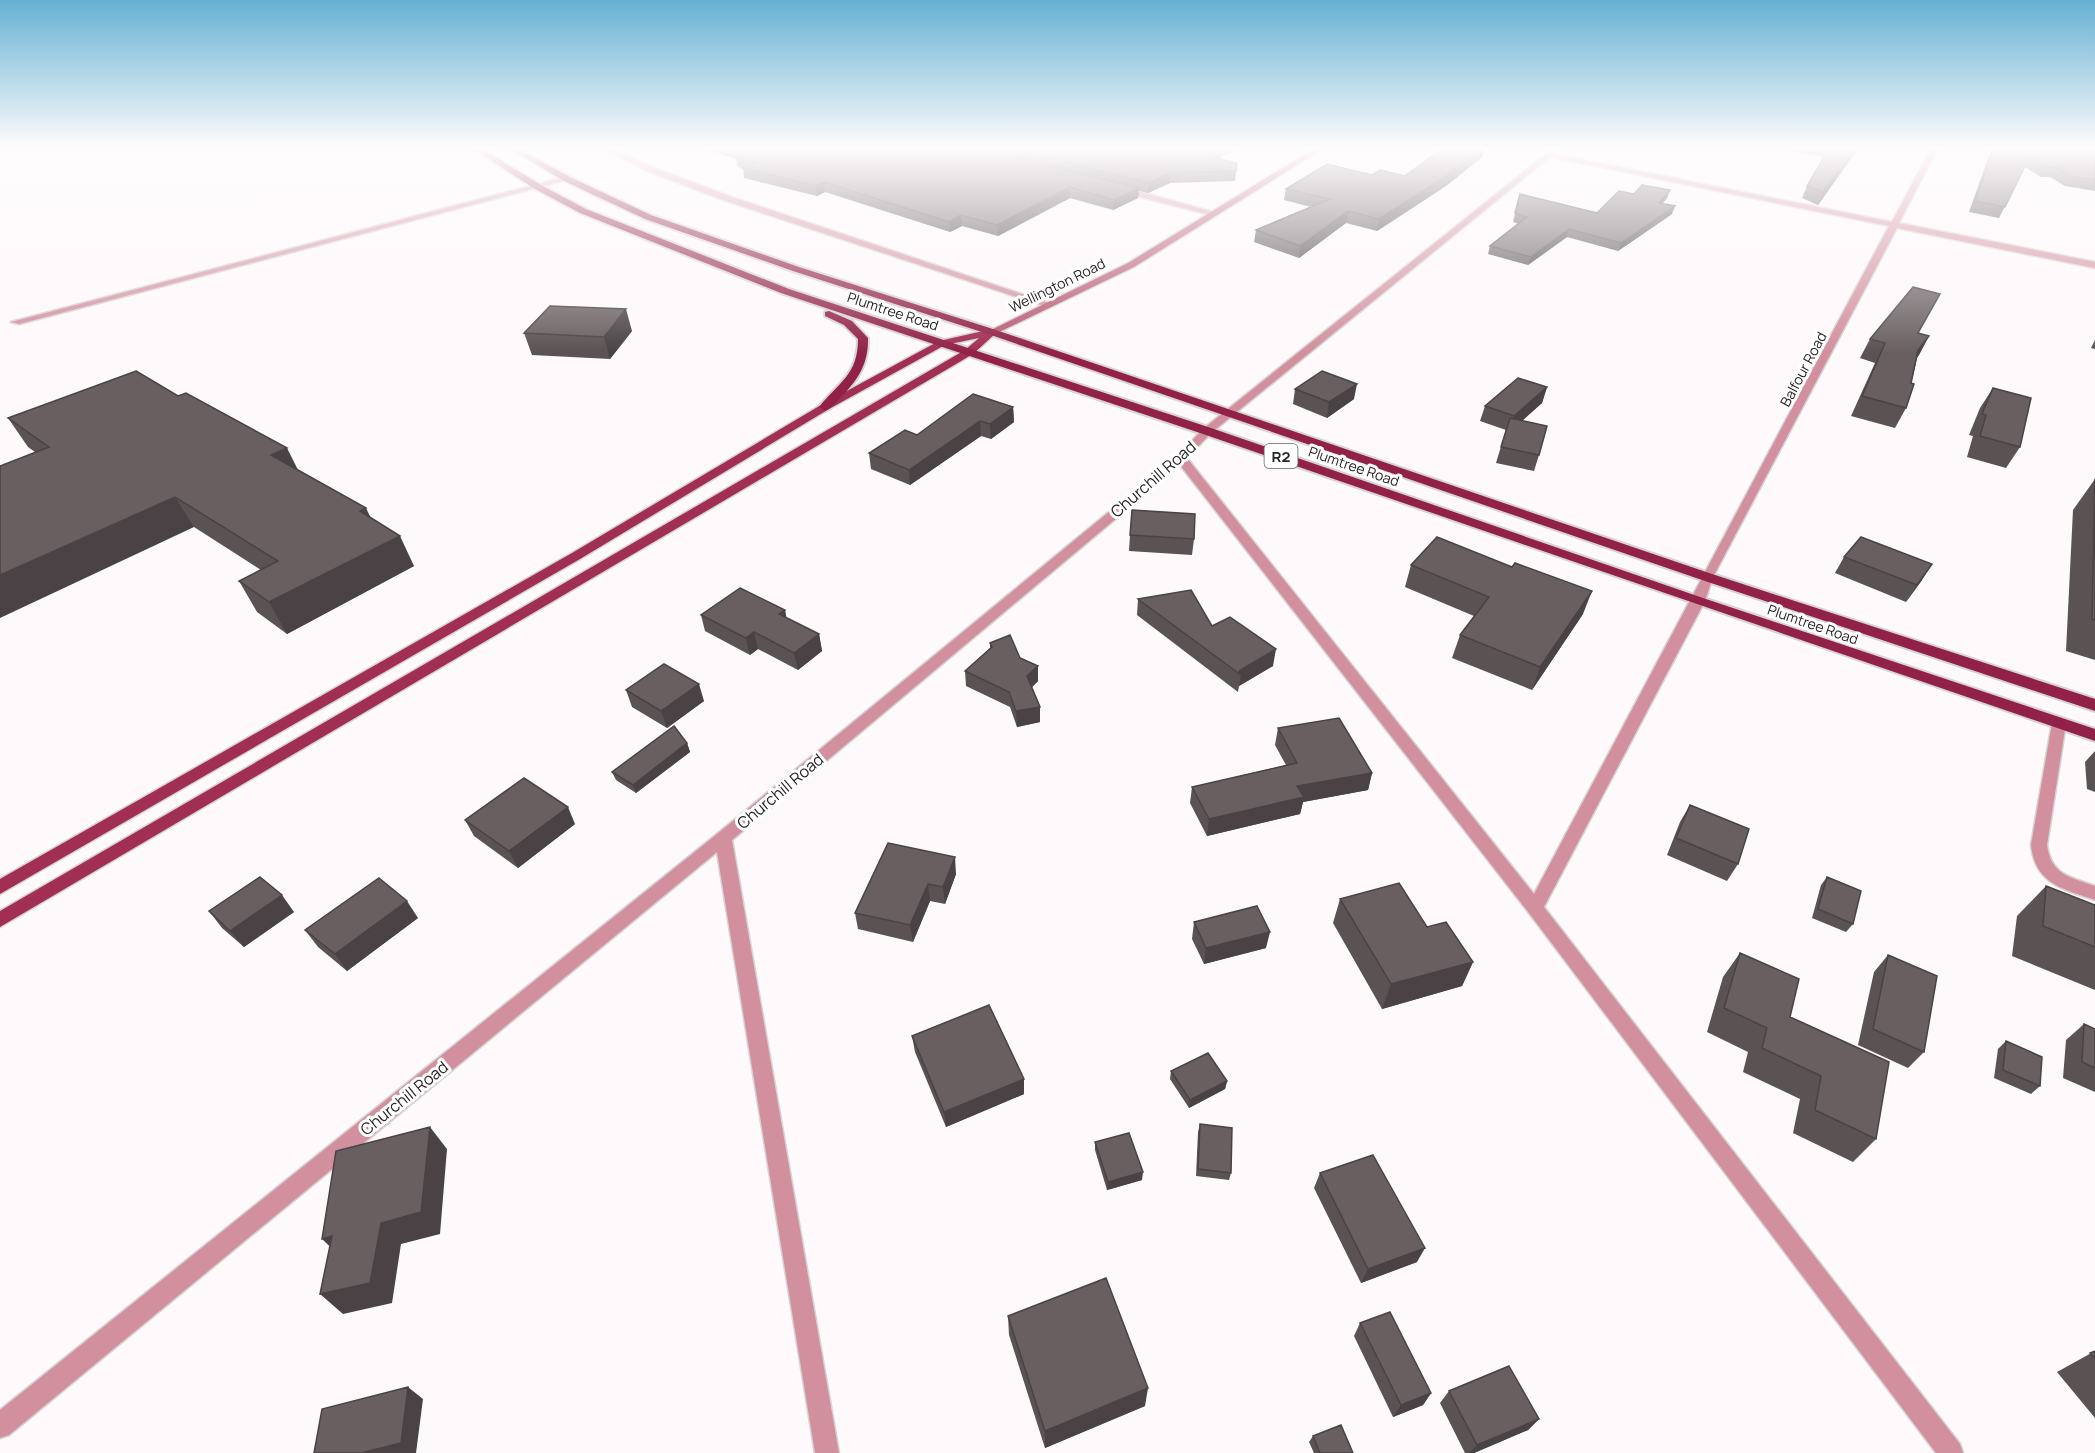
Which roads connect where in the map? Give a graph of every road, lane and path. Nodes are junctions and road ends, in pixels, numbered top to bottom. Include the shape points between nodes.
1 (419, 218) edge
2 (600, 218) edge
3 (650, 218) edge
4 (786, 218) edge
5 (1205, 218) edge
6 (1471, 218) edge
7 (1856, 218) edge
8 (1898, 218) edge
9 (1894, 226) junction
10 (2095, 265) edge
11 (785, 291) junction
12 (1047, 304) junction
13 (16, 322) dead end
14 (992, 332) junction
15 (942, 343) junction
16 (969, 352) junction
17 (825, 407) junction
18 (1230, 412) junction
19 (1207, 431) junction
20 (1181, 458) junction
21 (1707, 577) junction
22 (1698, 602) junction
23 (2095, 705) edge
24 (2059, 723) junction
25 (2095, 735) edge
26 (723, 838) junction
27 (0, 887) edge
28 (2095, 893) edge
29 (1535, 908) junction
30 (0, 920) edge
31 (0, 1426) edge
32 (826, 1453) edge
33 (1951, 1453) edge

1 - 13 street
2 - 11 highway, Plumtree Road / R2
3 - 14 highway, Plumtree Road / R2
4 - 12 street
5 - 12 main road, Wellington Road via 1131,265
6 - 18 street, Churchill Road
7 - 9 street
8 - 9 street, Balfour Road
9 - 10 street
9 - 21 street, Balfour Road
11 - 15 highway, Plumtree Road / R2
11 - 17 highway via 848,323 863,338 859,371
12 - 14 main road, Wellington Road
14 - 15 main road
14 - 16 main road
14 - 18 highway, Plumtree Road / R2
15 - 16 highway, Plumtree Road / R2
15 - 17 main road
16 - 19 highway, Plumtree Road / R2
16 - 30 main road
17 - 27 main road via 576,556
18 - 19 street, Churchill Road
18 - 21 highway, Plumtree Road / R2
19 - 20 street, Churchill Road
19 - 22 highway, Plumtree Road / R2
20 - 26 street, Churchill Road
20 - 29 street
21 - 22 street, Balfour Road
21 - 23 highway, Plumtree Road / R2
22 - 24 highway, Plumtree Road / R2
22 - 29 street, Balfour Road
24 - 25 highway, Plumtree Road / R2
24 - 28 street via 2039,859 2054,877
26 - 31 street, Churchill Road
26 - 32 street
29 - 33 street

